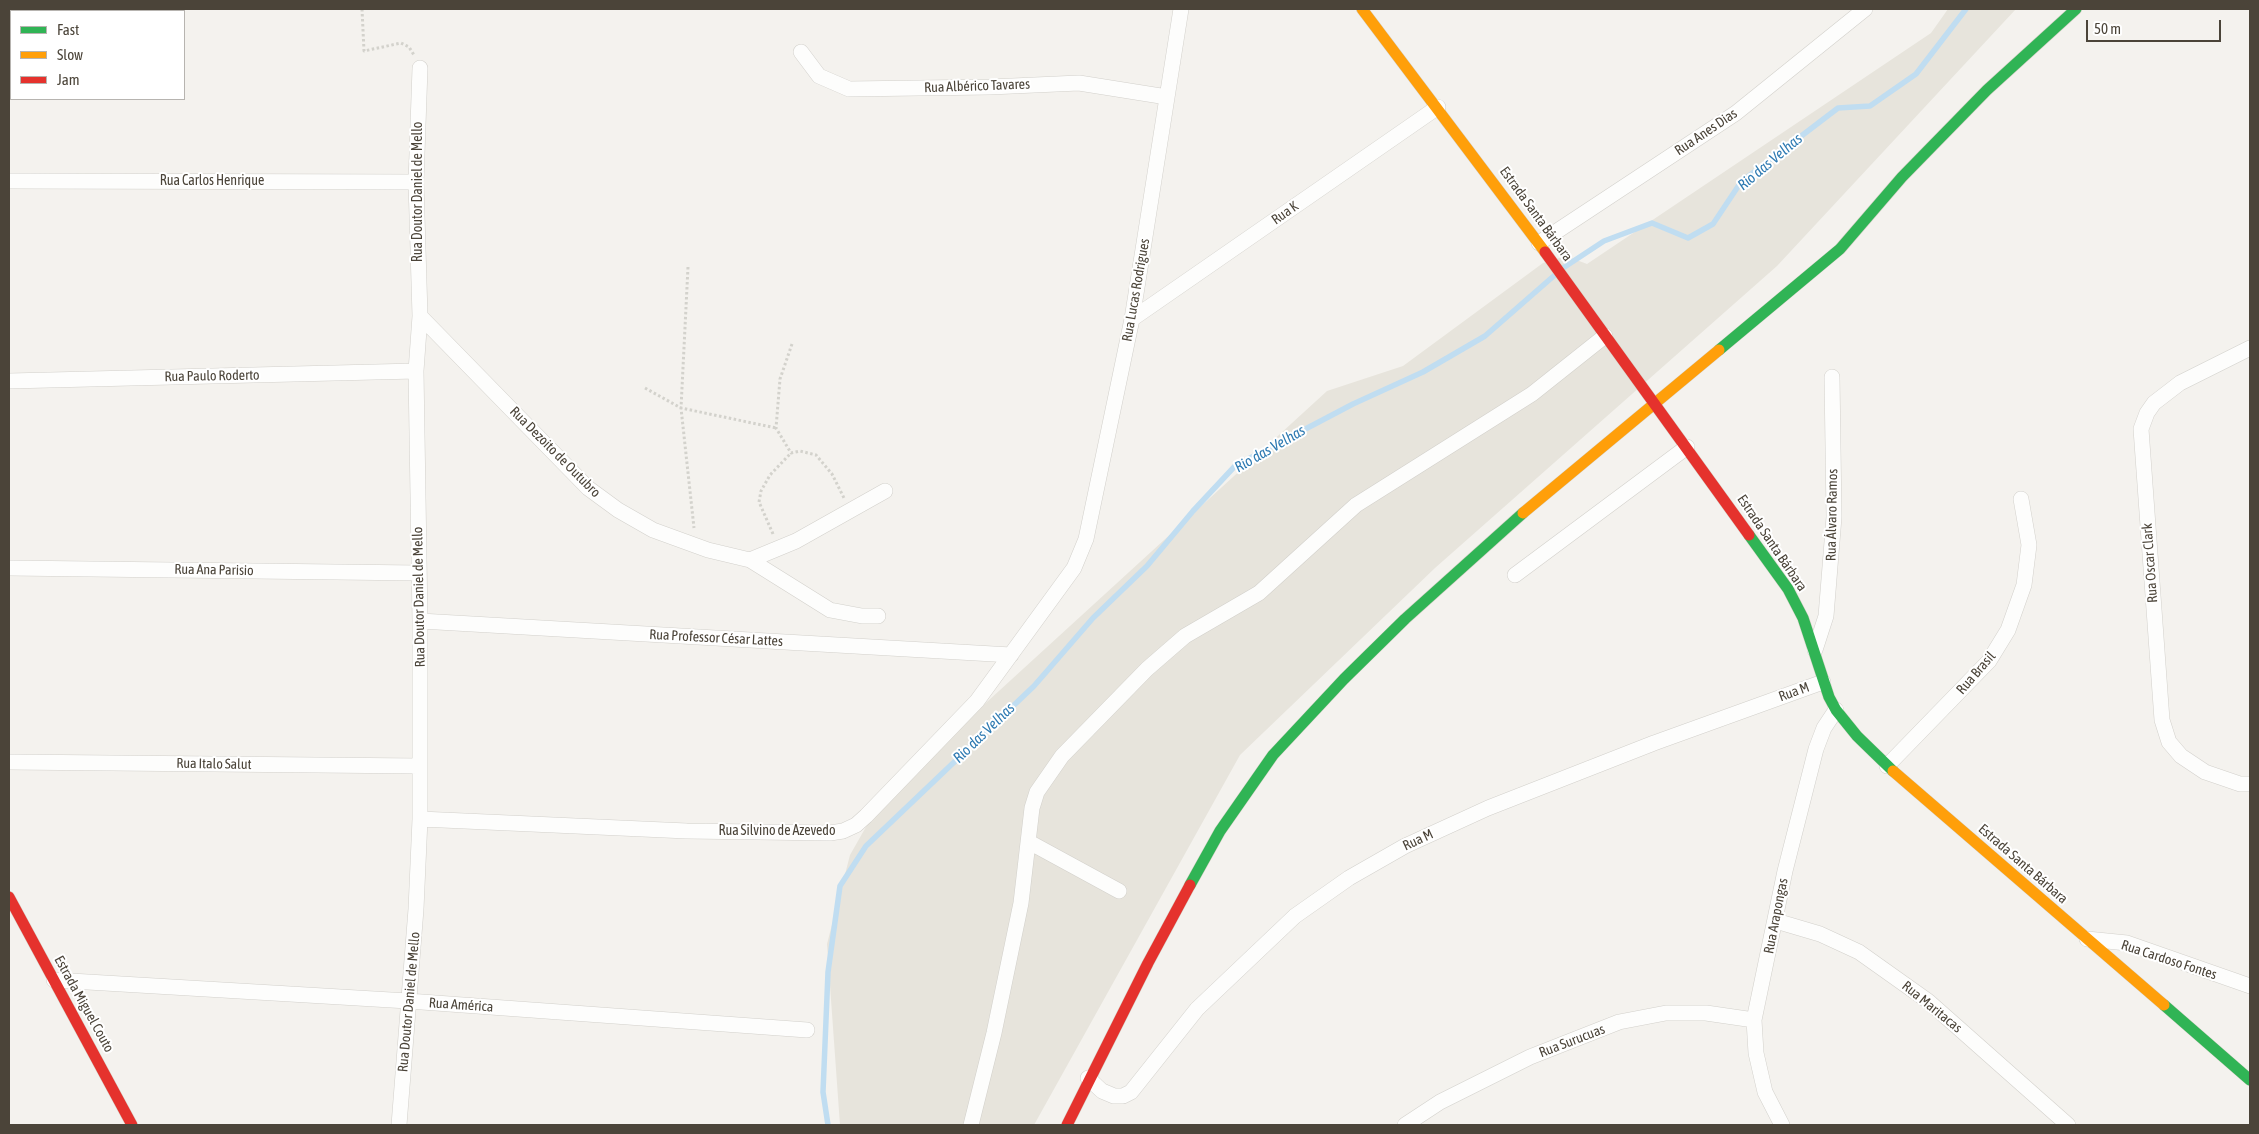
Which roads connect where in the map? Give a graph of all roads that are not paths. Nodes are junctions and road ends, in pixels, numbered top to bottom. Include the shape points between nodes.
1 (1181, 9) edge
2 (1362, 9) edge
3 (1865, 9) edge
4 (2076, 9) edge
5 (801, 52) dead end
6 (420, 68) road end
7 (1167, 96) junction
8 (1438, 107) junction
9 (9, 181) edge
10 (416, 182) junction
11 (1542, 247) junction
12 (420, 316) junction
13 (1132, 319) junction
14 (1605, 336) junction
15 (2250, 348) edge
16 (416, 371) junction
17 (1832, 377) dead end
18 (9, 381) edge
19 (1654, 405) junction
20 (1687, 447) junction
21 (885, 491) dead end
22 (2021, 500) dead end
23 (750, 560) junction
24 (9, 568) edge
25 (1074, 568) joint
26 (418, 573) junction
27 (1515, 574) dead end
28 (878, 616) dead end
29 (420, 621) junction
30 (1815, 650) junction
31 (1012, 656) junction
32 (1823, 682) junction
33 (1836, 710) junction
34 (9, 762) edge
35 (419, 766) junction
36 (1887, 766) junction
37 (2250, 784) edge
38 (420, 819) junction
39 (1029, 842) junction
40 (1119, 891) dead end
41 (9, 897) edge
42 (1776, 920) junction
43 (2086, 940) junction
44 (54, 980) junction
45 (2250, 986) edge
46 (408, 1001) junction
47 (1754, 1020) junction
48 (807, 1030) dead end
49 (1088, 1078) junction
50 (2250, 1080) edge
51 (132, 1125) edge
52 (399, 1125) edge
53 (971, 1125) edge
54 (1067, 1125) edge
55 (1405, 1125) edge
56 (1782, 1125) edge
57 (2068, 1125) edge

1 - 7 street, Rua Lucas Rodrigues
2 - 8 street, Estrada Santa Bárbara
3 - 11 street, Rua Anes Dias via 1736,113
4 - 19 street via 1987,90 1902,178 1840,249
5 - 7 street, Rua Albérico Tavares via 819,76 849,89 1079,83
6 - 10 street, Rua Doutor Daniel de Mello
7 - 13 street, Rua Lucas Rodrigues
8 - 11 street, Estrada Santa Bárbara
8 - 13 street, Rua K
9 - 10 street, Rua Carlos Henrique
10 - 12 street, Rua Doutor Daniel de Mello
11 - 14 street, Estrada Santa Bárbara
12 - 16 street, Rua Doutor Daniel de Mello
12 - 23 street, Rua Dezoito de Outubro via 588,488 652,530
13 - 25 street, Rua Lucas Rodrigues via 1097,494 1086,540
14 - 19 street, Estrada Santa Bárbara
14 - 39 street via 1532,394 1356,505 1259,593 1185,636 1147,669 1062,756 1044,779 1032,808
15 - 37 street, Rua Oscar Clark via 2174,388 2154,403 2142,429 2162,720 2169,742 2181,756 2205,772 2240,784
16 - 18 street, Rua Paulo Roderto
16 - 26 street, Rua Doutor Daniel de Mello
17 - 30 street, Rua Álvaro Ramos via 1834,517 1826,616
19 - 20 street, Estrada Santa Bárbara
19 - 49 street via 1533,504 1405,619 1273,756 1220,831
20 - 27 street
20 - 30 street, Estrada Santa Bárbara via 1788,589
21 - 23 street via 780,548
22 - 36 street, Rua Brasil via 2029,545 2024,585 2008,630 1989,661
23 - 28 street, Rua Dezoito de Outubro via 830,610
24 - 26 street, Rua Ana Parisio
25 - 31 street, Rua Silvino de Azevedo
26 - 29 street, Rua Doutor Daniel de Mello
29 - 31 street, Rua Professor César Lattes
29 - 35 street, Rua Doutor Daniel de Mello
30 - 32 street, Estrada Santa Bárbara
31 - 38 street, Rua Silvino de Azevedo via 977,701 906,775 856,825 843,831 687,832
32 - 33 street, Estrada Santa Bárbara
32 - 49 street, Rua M via 1543,786 1405,846 1349,878 1295,916 1197,1009 1131,1092 1114,1096
33 - 36 street, Estrada Santa Bárbara
33 - 42 street, Rua Arapongas via 1816,749
34 - 35 street, Rua Italo Salut
35 - 38 street, Rua Doutor Daniel de Mello
36 - 43 street, Estrada Santa Bárbara
38 - 46 street, Rua Doutor Daniel de Mello
39 - 40 street
39 - 53 street via 1020,912
41 - 44 street, Estrada Miguel Couto
42 - 47 street, Rua Arapongas
42 - 57 street, Rua Maritacas via 1820,934 1859,952 1928,1001
43 - 45 street, Rua Cardoso Fontes via 2128,943
43 - 50 street, Estrada Santa Bárbara
44 - 46 street, Rua América
44 - 51 street, Estrada Miguel Couto
46 - 48 street, Rua América
46 - 52 street, Rua Doutor Daniel de Mello
47 - 55 street, Rua Surucuas via 1706,1013 1666,1013 1619,1022 1530,1057 1440,1102
47 - 56 street, Rua Arapongas via 1756,1053 1765,1092
49 - 54 street

